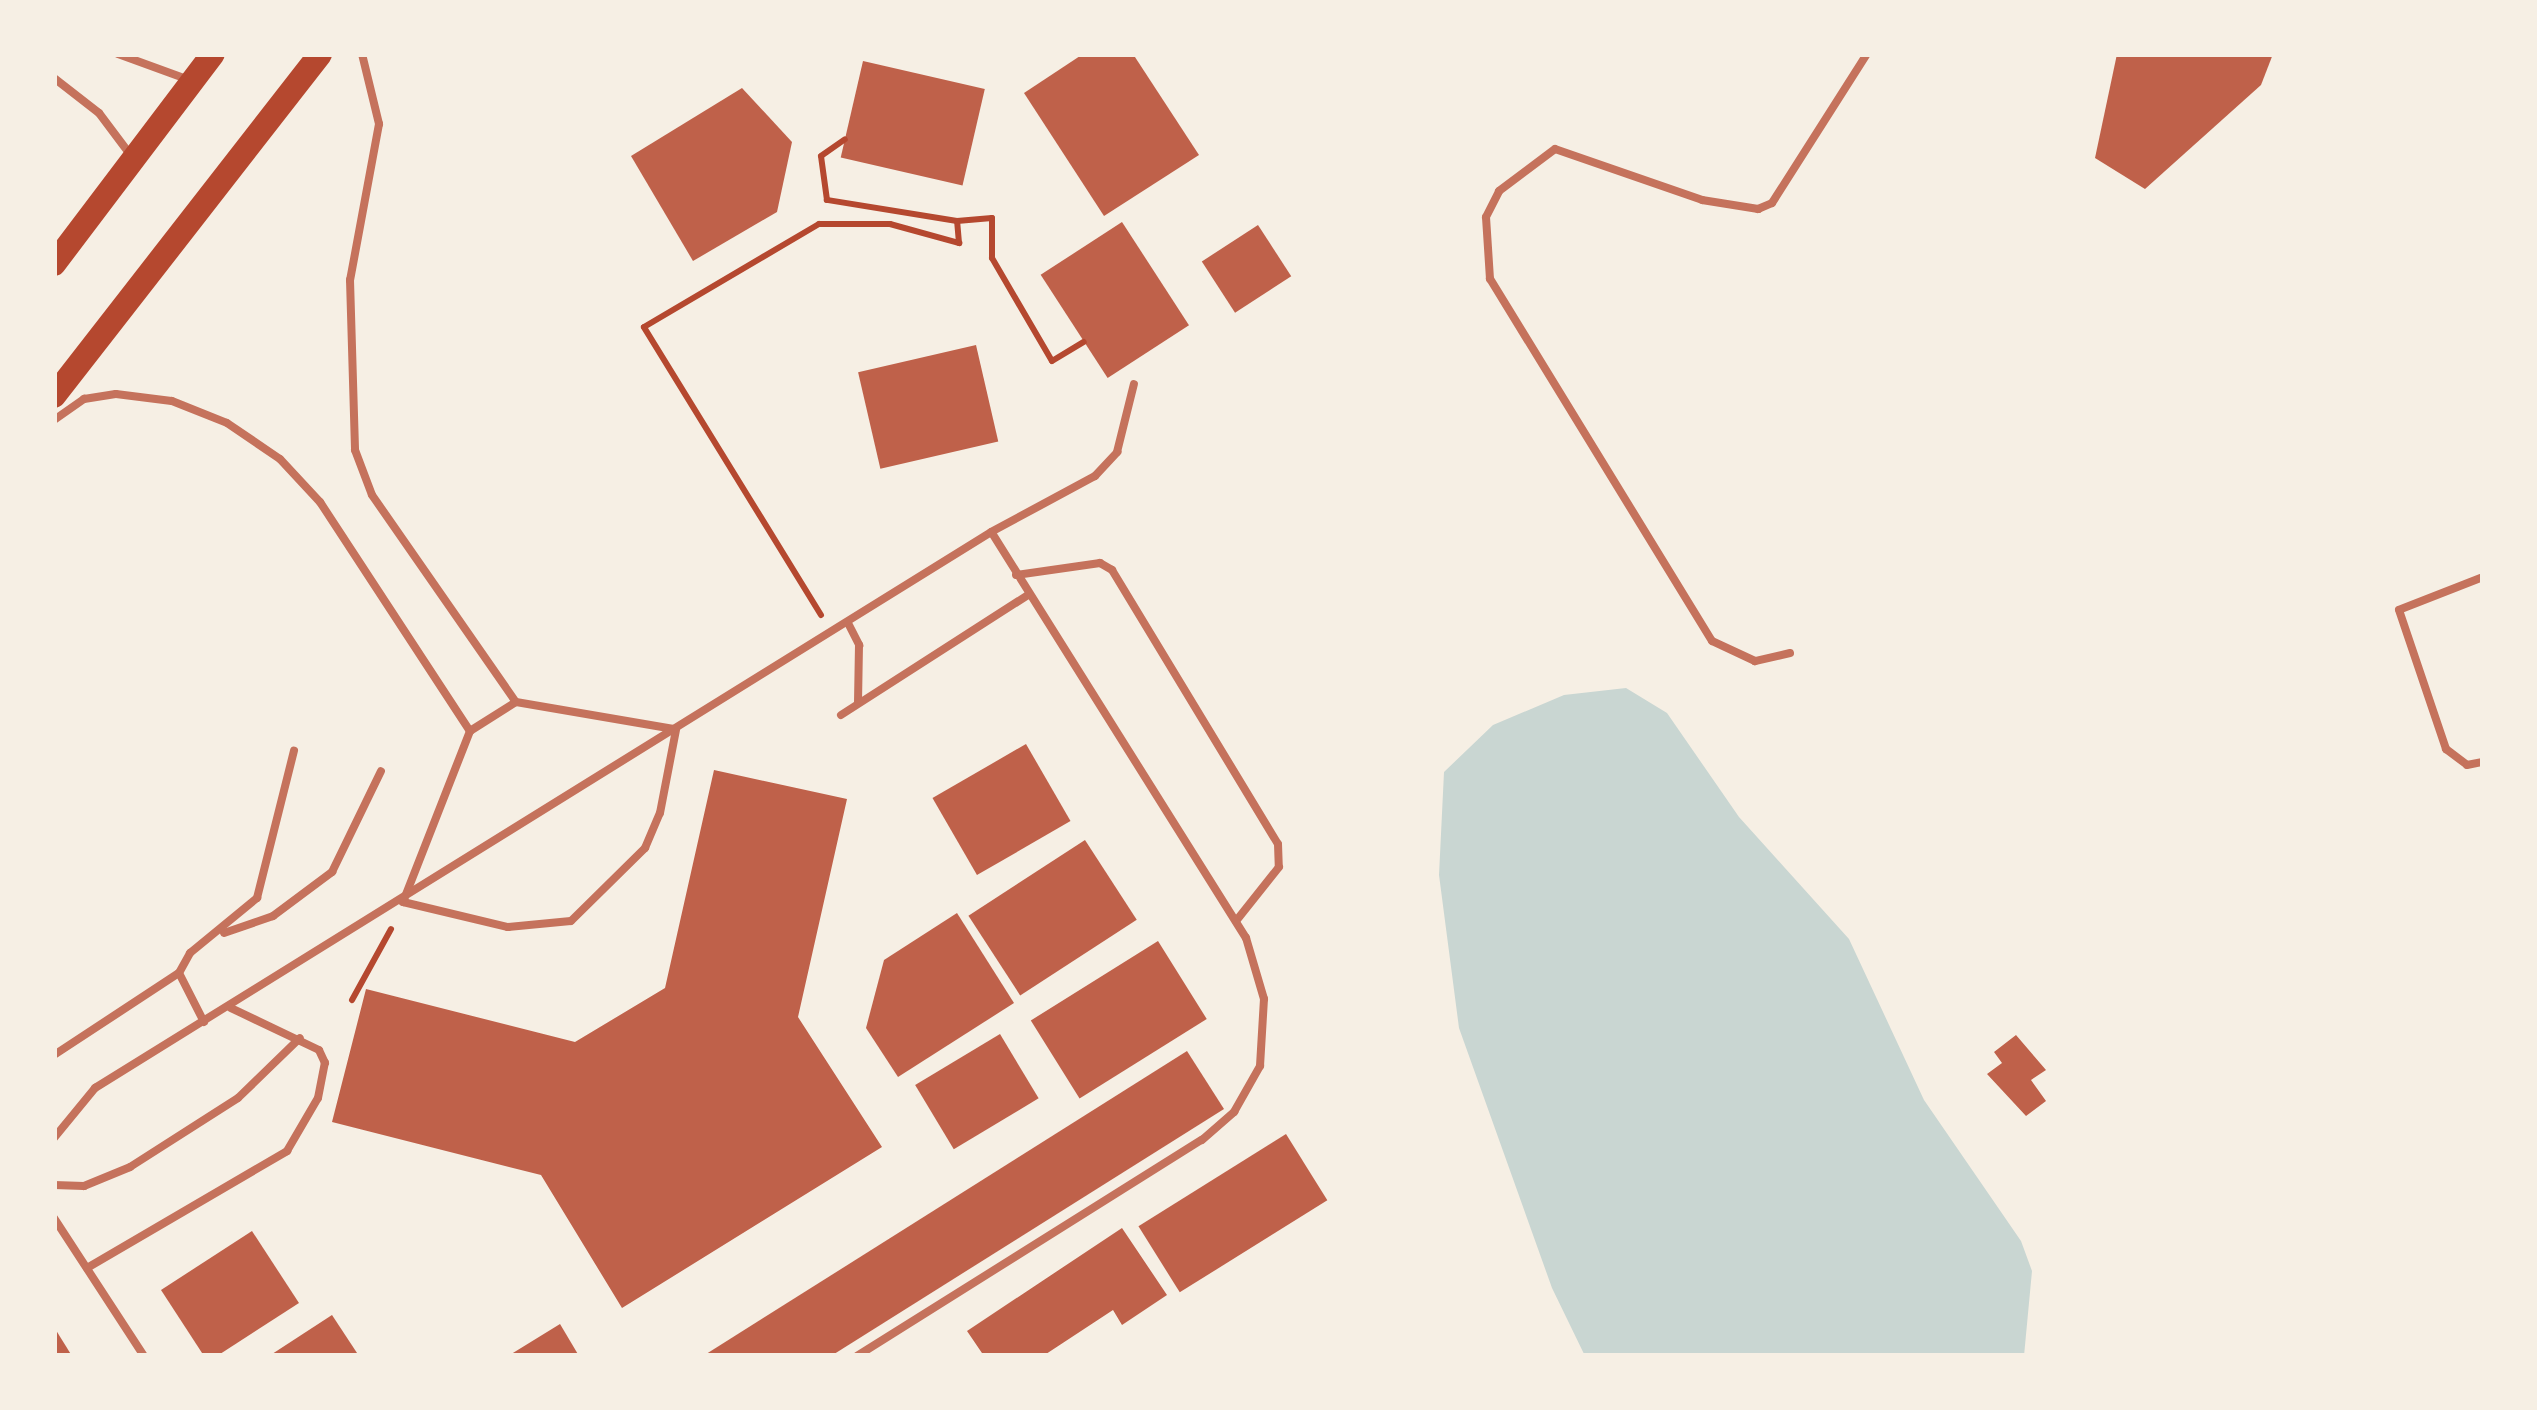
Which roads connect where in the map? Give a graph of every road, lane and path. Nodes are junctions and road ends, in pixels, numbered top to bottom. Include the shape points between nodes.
1 (118, 54) edge
2 (213, 54) edge
3 (320, 54) edge
4 (362, 54) edge
5 (1867, 54) edge
6 (54, 78) edge
7 (192, 81) junction
8 (845, 139) dead end
9 (133, 159) junction
10 (957, 220) junction
11 (54, 265) edge
12 (1084, 342) dead end
13 (1134, 384) dead end
14 (54, 396) edge
15 (54, 420) edge
16 (991, 532) junction
17 (1016, 575) junction
18 (2483, 578) edge
19 (1028, 595) junction
20 (848, 623) junction
21 (832, 633) junction
22 (1790, 653) dead end
23 (516, 702) junction
24 (858, 702) junction
25 (841, 715) dead end
26 (676, 729) junction
27 (470, 731) junction
28 (294, 751) dead end
29 (2483, 762) edge
30 (381, 771) dead end
31 (403, 902) junction
32 (1236, 921) junction
33 (222, 933) junction
34 (179, 973) junction
35 (352, 1000) dead end
36 (230, 1007) junction
37 (205, 1022) junction
38 (300, 1038) junction
39 (54, 1055) edge
40 (54, 1138) edge
41 (54, 1185) edge
42 (54, 1218) edge
43 (87, 1268) junction
44 (143, 1356) edge
45 (857, 1356) edge

1 - 7 lane
2 - 7 highway
3 - 14 highway
4 - 23 lane via 379,124 350,280 346,360 355,450 371,495
5 - 22 lane via 1772,203 1758,209 1702,200 1555,149 1499,191 1486,217 1490,279 1712,641 1755,661
6 - 9 lane via 99,113
7 - 9 highway
8 - 10 path via 821,156 827,200
9 - 11 highway
10 - 12 path via 992,218 992,258 1052,361
10 - 21 path via 959,243 890,224 819,224 644,327
13 - 16 lane via 1110,463
15 - 27 lane via 85,399 172,400 227,423 280,459 320,502
16 - 17 lane
16 - 20 lane
17 - 19 lane
17 - 32 lane via 1100,563 1112,570 1278,844 1279,867
18 - 29 lane via 2399,610 2446,749 2467,765
19 - 24 lane
19 - 32 lane
20 - 21 lane
20 - 24 lane via 859,645
21 - 26 lane
23 - 26 lane
23 - 27 lane
24 - 25 lane
26 - 31 lane
26 - 31 lane via 645,848 571,921 508,926
27 - 31 lane
28 - 33 lane via 257,898
30 - 33 lane via 332,872 273,916
31 - 35 path
31 - 36 lane
32 - 45 lane via 1259,974 1263,1024 1249,1092 1202,1140
33 - 34 lane via 190,953
34 - 37 lane
34 - 39 lane
36 - 37 lane
36 - 38 lane
37 - 40 lane via 94,1088
38 - 41 lane via 238,1098 130,1167 84,1186
38 - 43 lane via 325,1063 317,1098 287,1151
42 - 43 lane
43 - 44 lane

